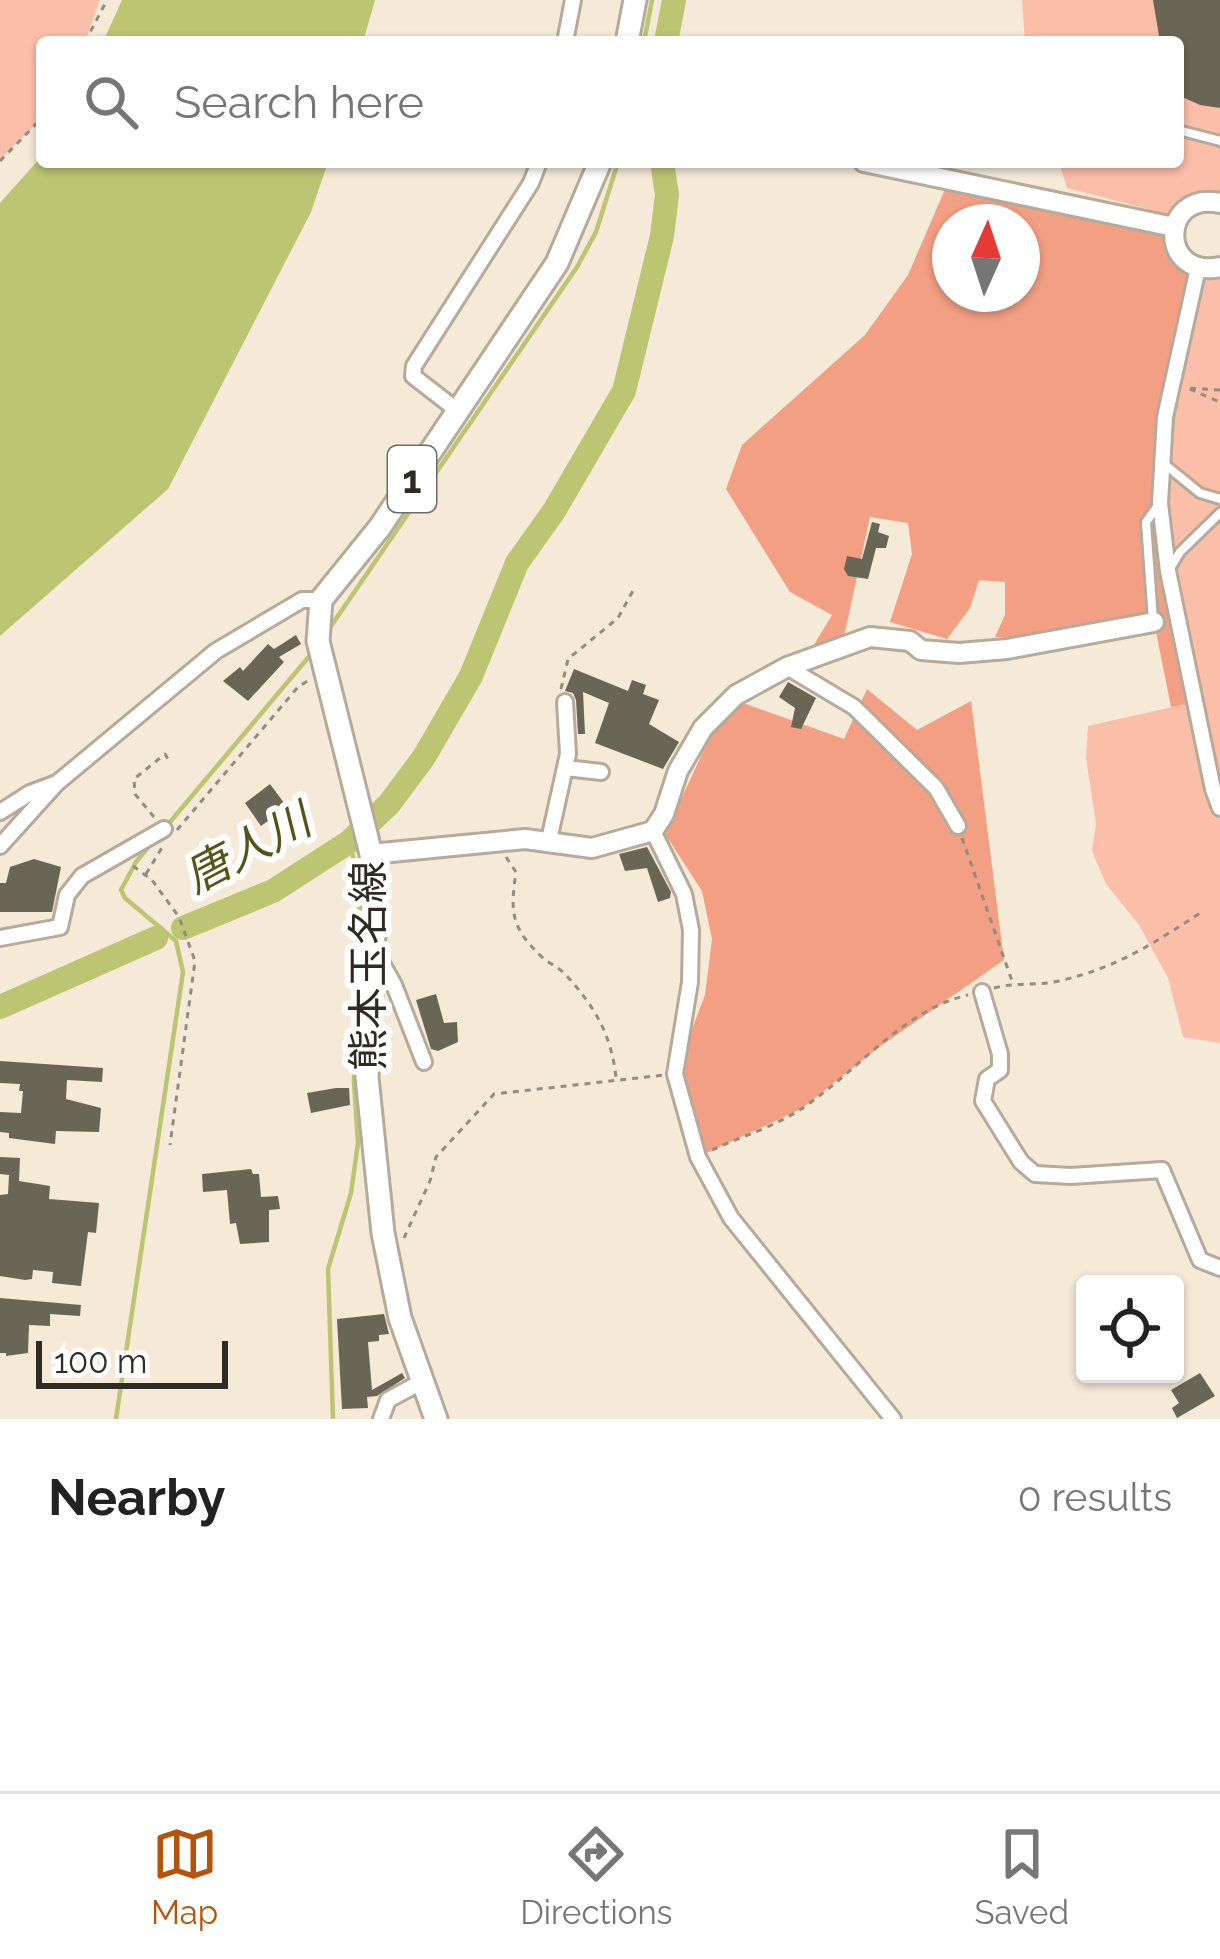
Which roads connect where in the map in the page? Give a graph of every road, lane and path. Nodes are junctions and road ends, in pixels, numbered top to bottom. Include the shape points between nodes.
1 (107, 0) edge
2 (573, 0) edge
3 (635, 0) edge
4 (88, 36) edge
5 (566, 36) edge
6 (628, 36) edge
7 (36, 124) edge
8 (1184, 131) edge
9 (1220, 140) edge
10 (0, 161) edge
11 (537, 168) edge
12 (597, 168) edge
13 (893, 168) edge
14 (1220, 203) edge
15 (1174, 227) junction
16 (1220, 267) edge
17 (1198, 268) junction
18 (1220, 390) edge
19 (1220, 402) edge
20 (458, 411) junction
21 (1162, 462) junction
22 (1220, 499) edge
23 (1160, 503) junction
24 (1220, 513) edge
25 (1168, 571) junction
26 (635, 587) dead end
27 (322, 600) junction
28 (1154, 622) joint
29 (788, 667) junction
30 (326, 671) junction
31 (565, 702) joint
32 (168, 759) dead end
33 (566, 768) junction
34 (601, 772) dead end
35 (57, 783) junction
36 (1220, 808) edge
37 (0, 812) edge
38 (958, 826) joint
39 (164, 829) joint
40 (653, 831) junction
41 (549, 839) junction
42 (494, 842) junction
43 (0, 846) edge
44 (370, 849) junction
45 (119, 857) junction
46 (139, 871) junction
47 (1202, 911) dead end
48 (0, 938) edge
49 (373, 946) junction
50 (1013, 983) junction
51 (982, 992) junction
52 (424, 1062) dead end
53 (675, 1074) junction
54 (616, 1079) junction
55 (170, 1145) dead end
56 (698, 1157) junction
57 (389, 1266) junction
58 (1220, 1268) edge
59 (423, 1382) junction
60 (381, 1419) edge
61 (436, 1419) edge
62 (893, 1419) edge

1 - 4 path
2 - 5 street
3 - 6 main road
7 - 10 path
8 - 9 lane
11 - 20 street via 414,366 413,376
12 - 20 main road, 1 via 557,262
13 - 15 street
14 - 15 street via 1185,208
15 - 17 street via 1178,252
16 - 17 street
17 - 21 street
18 - 19 path via 1187,388
20 - 27 main road, 1
21 - 22 lane
21 - 23 street
23 - 25 street
23 - 28 lane via 1146,522
24 - 25 lane
25 - 36 street
26 - 31 path via 618,618 568,659
27 - 30 main road, 熊本玉名線 via 318,641
27 - 35 street via 302,600 216,651
28 - 29 street via 966,652 871,637
29 - 38 street via 854,707 936,788
29 - 40 street via 736,695 703,728
30 - 44 main road, 熊本玉名線
30 - 46 path via 298,687
31 - 33 street
32 - 39 path via 134,779 135,794
33 - 34 street
33 - 41 street
35 - 37 street
35 - 43 street
38 - 50 path
39 - 45 street
40 - 41 street via 592,848
40 - 53 street via 684,894 691,930
41 - 42 street
42 - 44 street
42 - 54 path via 516,872 515,925 607,1030
44 - 49 main road, 熊本玉名線
45 - 46 street
45 - 48 street via 82,876 67,895 60,927
46 - 55 path via 179,917 195,961
47 - 50 path via 1124,961 1052,982
49 - 52 street
49 - 57 main road, 熊本玉名線 via 367,1077
50 - 51 path
51 - 56 path via 943,1001 801,1109
51 - 58 street via 1000,1054 983,1101 1021,1162 1043,1175 1162,1170 1200,1261
53 - 54 path
53 - 56 street
54 - 57 path via 494,1094 436,1157
56 - 62 street via 731,1218
57 - 59 main road, 熊本玉名線
59 - 60 street via 388,1400
59 - 61 main road, 熊本玉名線

